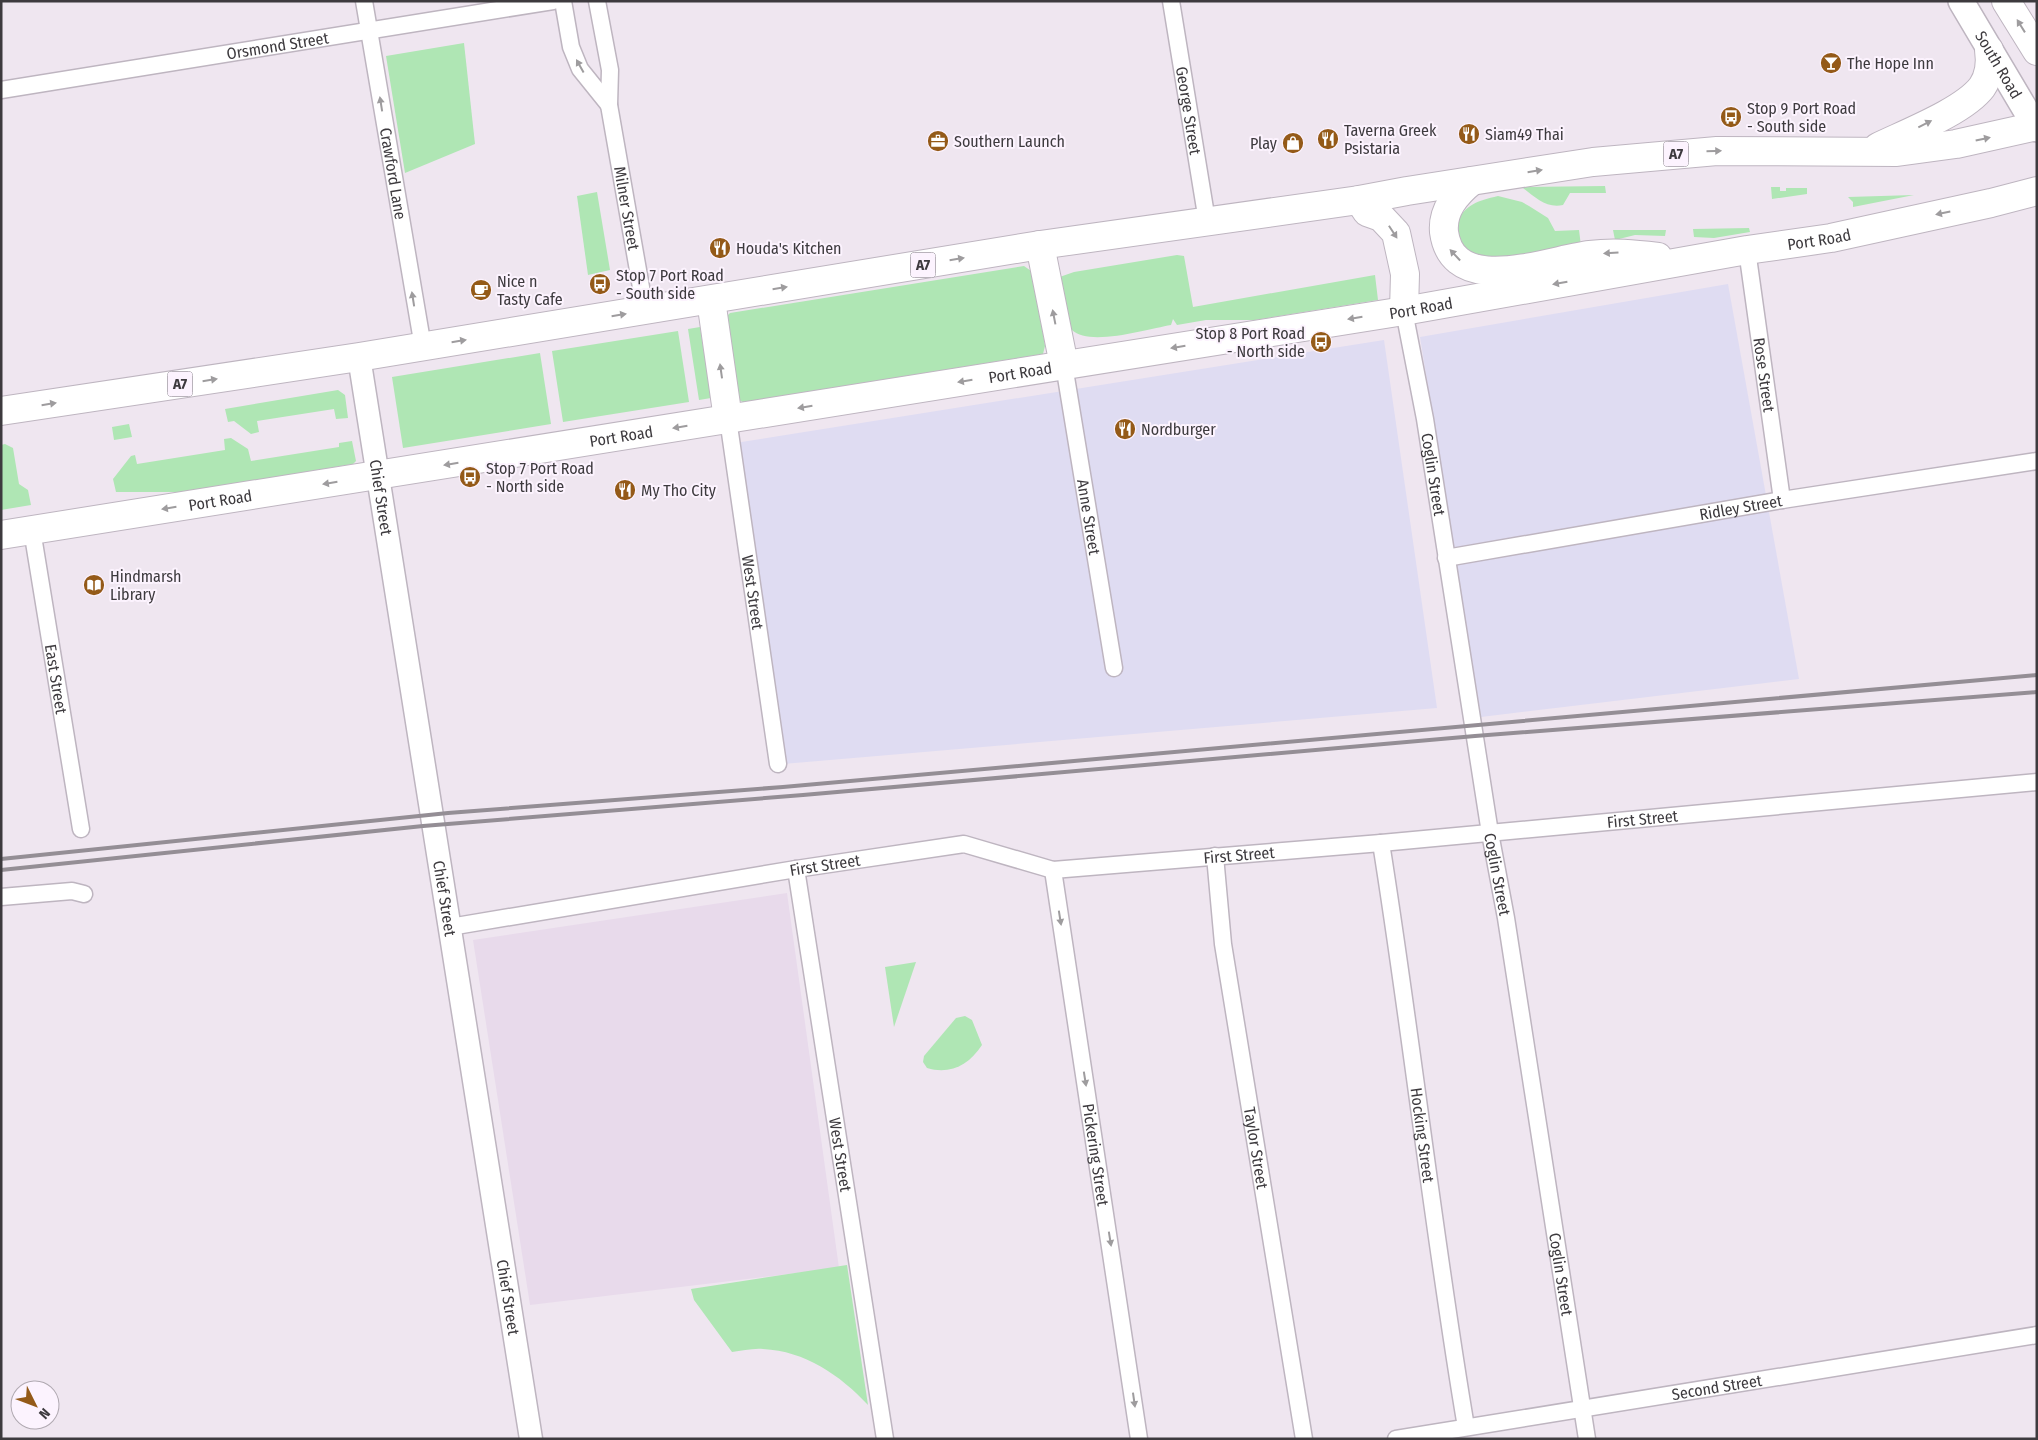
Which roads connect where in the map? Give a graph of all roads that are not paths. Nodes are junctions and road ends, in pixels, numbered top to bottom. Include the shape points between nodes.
1 (364, 1) edge
2 (553, 1) edge
3 (563, 1) edge
4 (597, 1) edge
5 (1171, 1) edge
6 (1961, 1) edge
7 (2006, 1) edge
8 (369, 30) junction
9 (1989, 50) junction
10 (2037, 51) edge
11 (1, 90) edge
12 (609, 105) junction
13 (2036, 127) edge
14 (1866, 153) junction
15 (1472, 181) junction
16 (2037, 191) edge
17 (1358, 200) junction
18 (1991, 203) junction
19 (2037, 203) edge
20 (1207, 221) junction
21 (1040, 245) junction
22 (1747, 250) junction
23 (1694, 260) junction
24 (711, 300) junction
25 (646, 310) junction
26 (1404, 311) junction
27 (423, 347) junction
28 (359, 357) junction
29 (1064, 365) junction
30 (1, 412) edge
31 (728, 419) junction
32 (2037, 461) edge
33 (378, 475) junction
34 (1782, 500) junction
35 (1, 516) edge
36 (89, 521) junction
37 (32, 530) junction
38 (1, 535) edge
39 (1446, 558) junction
40 (1114, 668) dead end
41 (778, 764) dead end
42 (2037, 782) edge
43 (81, 830) dead end
44 (1490, 833) junction
45 (1381, 843) junction
46 (1215, 856) junction
47 (796, 869) junction
48 (1053, 870) junction
49 (84, 894) dead end
50 (1, 897) edge
51 (450, 927) junction
52 (2037, 1335) edge
53 (1583, 1410) junction
54 (1466, 1427) junction
55 (1403, 1438) edge
56 (531, 1439) edge
57 (885, 1439) edge
58 (1140, 1439) edge
59 (1304, 1439) edge
60 (1587, 1439) edge

1 - 8 street, Crawford Lane
2 - 8 street, Orsmond Street
12 -> 3 street, Milner Street via 580,69 571,47
4 - 12 street, Milner Street via 610,70
5 - 20 street, George Street
6 - 9 main road, South Road
10 -> 7 highway
8 - 11 street, Orsmond Street
27 -> 8 street, Crawford Lane
9 - 13 main road, South Road
14 -> 9 highway via 1974,96 1988,75
12 - 25 street, Milner Street
14 -> 13 highway, A7 via 1922,150
15 -> 14 highway, A7 via 1592,162 1701,151
15 - 17 highway, A7
23 -> 15 highway via 1609,253 1506,271 1475,269 1451,252 1443,220 1452,201
16 - 18 highway, Port Road
17 - 20 highway, A7
17 -> 26 highway via 1367,212 1381,217 1396,233 1406,280
18 - 19 main road via 2024,199
18 -> 22 highway, Port Road via 1831,238
20 - 21 highway, A7
24 -> 21 highway, A7
29 -> 21 highway
22 - 23 highway, Port Road
22 - 34 street, Rose Street
23 -> 26 highway, Port Road
24 - 25 highway, A7
31 -> 24 highway
27 -> 25 highway, A7
26 -> 29 highway, Port Road
26 - 39 street, Coglin Street
27 - 28 highway, A7
30 -> 28 highway, A7
28 - 33 street, Chief Street
29 -> 31 highway, Port Road
29 - 40 street, Anne Street
31 -> 33 highway, Port Road
31 - 41 street, West Street
32 - 34 street, Ridley Street
33 -> 36 highway, Port Road
33 - 51 street, Chief Street
34 - 39 street, Ridley Street
35 - 36 highway via 55,509
36 - 37 highway, Port Road
37 - 38 highway, Port Road
37 - 43 street, East Street
39 - 44 street, Coglin Street
42 - 44 street, First Street
44 - 45 street, First Street
44 - 53 street, Coglin Street
45 - 46 street, First Street
45 - 54 street, Hocking Street
46 - 48 street, First Street
46 - 59 street, Taylor Street via 1223,944
47 - 48 street, First Street via 964,844
47 - 51 street, First Street
47 - 57 street, West Street
48 -> 58 street, Pickering Street
49 - 50 street via 72,891
51 - 56 street, Chief Street
52 - 53 street, Second Street
53 - 54 street, Second Street
53 - 60 street, Coglin Street
54 - 55 street, Second Street

